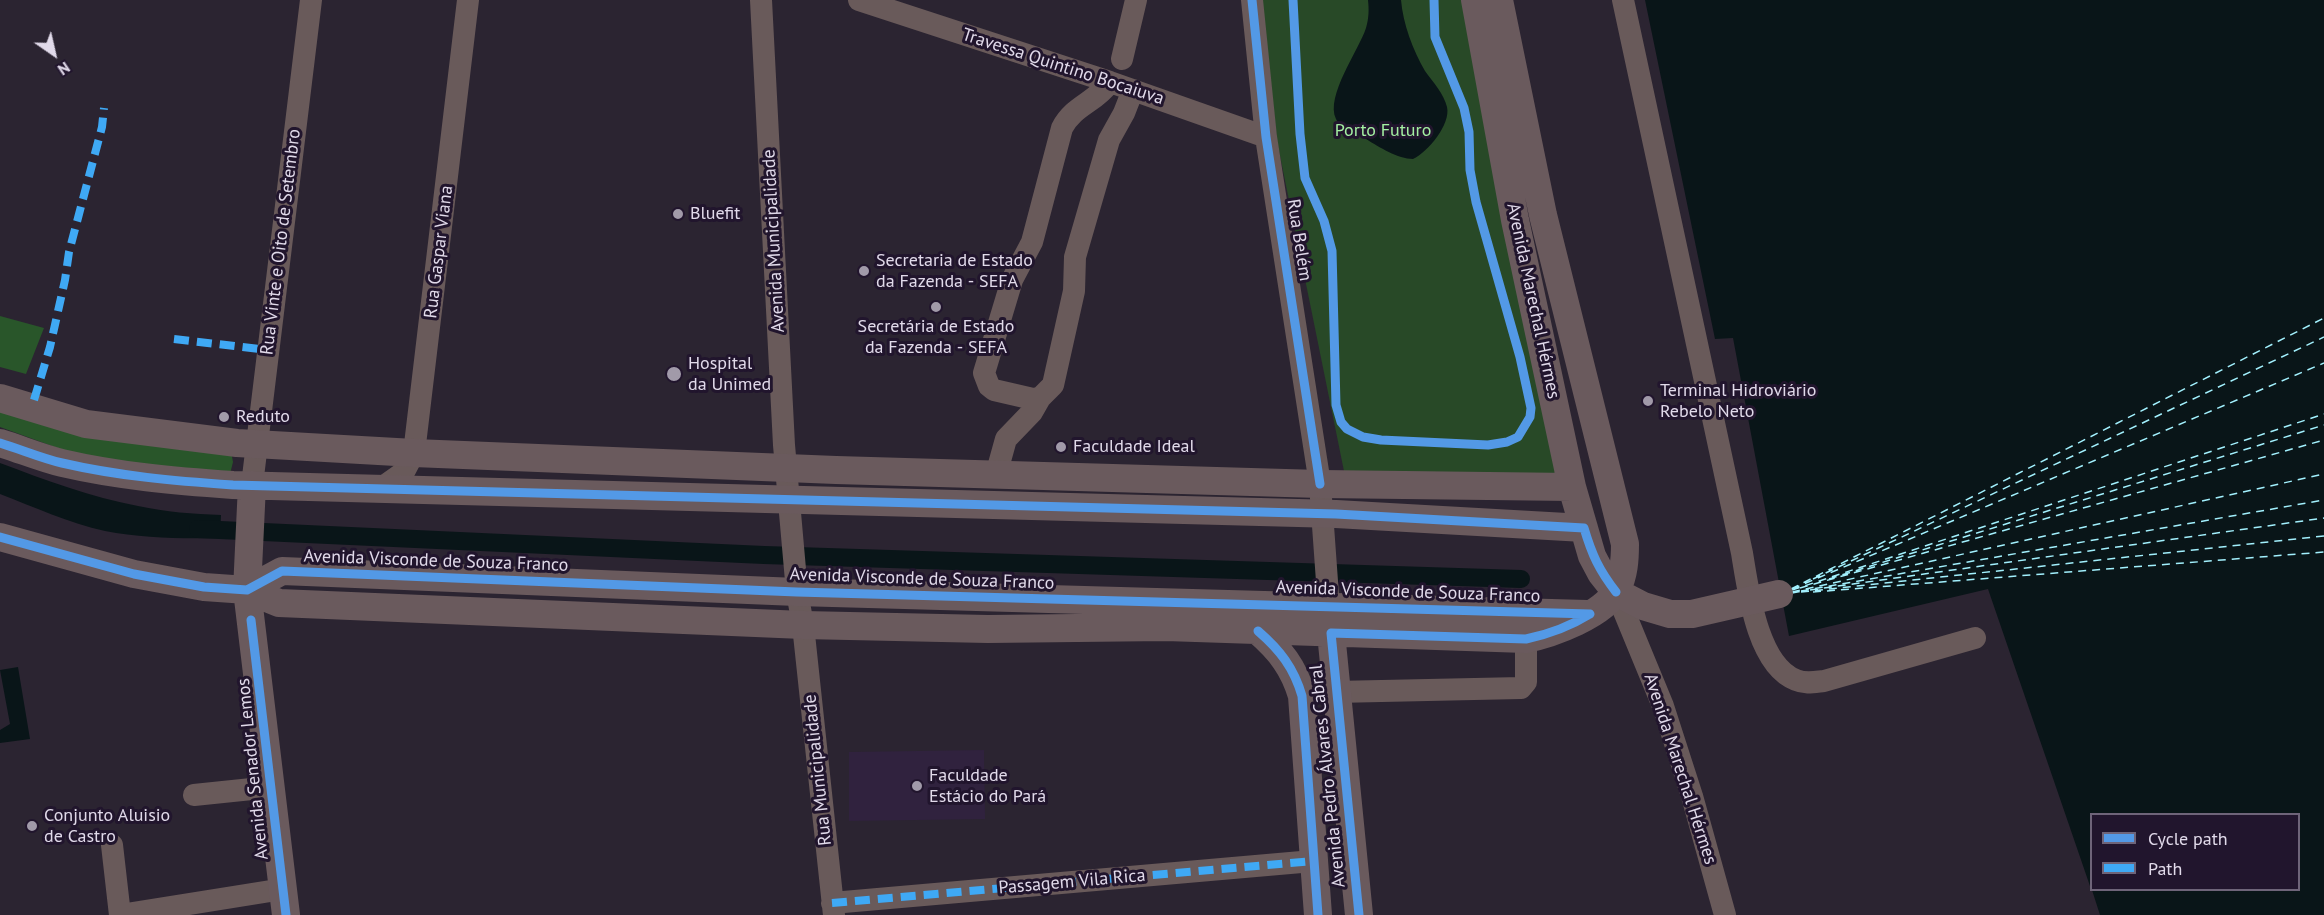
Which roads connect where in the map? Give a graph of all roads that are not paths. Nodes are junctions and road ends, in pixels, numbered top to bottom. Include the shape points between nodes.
1 (311, 0) edge
2 (468, 0) edge
3 (761, 0) edge
4 (859, 0) edge
5 (1136, 0) edge
6 (1252, 0) edge
7 (1475, 0) edge
8 (1499, 0) edge
9 (1623, 0) edge
10 (1122, 59) dead end
11 (1110, 82) junction
12 (1133, 90) junction
13 (1266, 137) junction
14 (1543, 215) junction
15 (1515, 220) junction
16 (0, 398) edge
17 (1040, 398) junction
18 (0, 443) edge
19 (257, 445) junction
20 (414, 453) junction
21 (787, 467) junction
22 (996, 475) junction
23 (1320, 484) junction
24 (1572, 487) junction
25 (381, 489) junction
26 (251, 494) junction
27 (790, 513) junction
28 (1323, 514) junction
29 (1584, 528) junction
30 (0, 537) edge
31 (796, 585) junction
32 (247, 590) junction
33 (1616, 592) junction
34 (1779, 594) dead end
35 (1076, 600) junction
36 (1750, 601) junction
37 (1328, 609) junction
38 (1590, 614) junction
39 (803, 625) junction
40 (988, 629) junction
41 (1258, 631) junction
42 (1975, 638) dead end
43 (1526, 639) junction
44 (1335, 692) junction
45 (272, 787) junction
46 (194, 795) dead end
47 (112, 845) dead end
48 (1312, 861) junction
49 (284, 902) edge
50 (833, 909) edge
51 (120, 915) edge
52 (1318, 915) edge
53 (1359, 915) edge
54 (1725, 915) edge

1 - 19 street, Rua Vinte e Oito de Setembro
2 - 20 street, Rua Gaspar Viana
3 - 21 street, Avenida Municipalidade
4 - 11 street, Travessa Quintino Bocaiuva
5 - 10 street
6 - 13 street, Rua Belém
7 - 15 main road, Avenida Marechal Hérmes
8 - 14 main road, Avenida Marechal Hérmes
9 - 36 street
11 - 12 street, Travessa Quintino Bocaiuva
11 - 17 street via 1100,96 1071,113 1062,128 1032,242 1012,280 984,373 994,390
12 - 13 street, Travessa Quintino Bocaiuva
12 - 17 street via 1109,140 1075,257 1074,291 1053,385
13 - 23 street, Rua Belém
14 - 15 main road
14 - 33 main road, Avenida Marechal Hérmes via 1623,528 1625,564
15 - 24 main road, Avenida Marechal Hérmes
16 - 19 main road via 86,424
17 - 22 street via 1006,439
18 - 26 main road via 104,471
19 - 20 main road
19 - 26 street, Rua Vinte e Oito de Setembro
20 - 21 main road
20 - 25 street, Rua Gaspar Viana via 404,472
21 - 22 main road
21 - 27 street, Avenida Municipalidade
22 - 23 main road
23 - 24 main road
23 - 28 street, Rua Belém
24 - 29 main road, Avenida Marechal Hérmes
25 - 26 main road
25 - 27 main road
26 - 32 main road, Avenida Senador Lemos
27 - 28 main road
27 - 31 street, Avenida Municipalidade
28 - 29 main road
28 - 37 street, Rua Belém
29 - 33 main road, Avenida Marechal Hérmes via 1596,564
30 - 32 main road, Avenida Visconde de Souza Franco via 134,574
31 - 32 main road, Avenida Visconde de Souza Franco via 754,589 282,571
31 - 35 main road, Avenida Visconde de Souza Franco
31 - 39 street, Avenida Municipalidade
32 - 39 main road, Avenida Visconde de Souza Franco via 279,603
32 - 45 main road, Avenida Senador Lemos
33 - 36 main road via 1670,614 1692,614
33 - 38 main road
33 - 54 street, Avenida Marechal Hérmes via 1663,706
34 - 36 main road
35 - 37 main road, Avenida Visconde de Souza Franco
35 - 40 main road
36 - 42 street via 1774,662 1795,680 1806,682 1824,681
37 - 38 main road, Avenida Visconde de Souza Franco
37 - 41 main road, Avenida Visconde de Souza Franco
37 - 43 main road, Avenida Visconde de Souza Franco
37 - 44 main road, Avenida Pedro Álvares Cabral
38 - 43 main road, Avenida Visconde de Souza Franco via 1549,635
39 - 40 main road, Avenida Visconde de Souza Franco
39 - 50 street, Rua Municipalidade
40 - 41 main road, Avenida Visconde de Souza Franco via 1166,627
41 - 48 main road, Avenida Pedro Álvares Cabral via 1292,668 1302,696
43 - 44 street via 1526,682 1521,688
44 - 53 main road, Avenida Pedro Álvares Cabral
45 - 46 street
45 - 49 main road, Avenida Senador Lemos
47 - 51 street
48 - 50 street, Passagem Vila Rica
48 - 52 main road, Avenida Pedro Álvares Cabral
49 - 51 street

